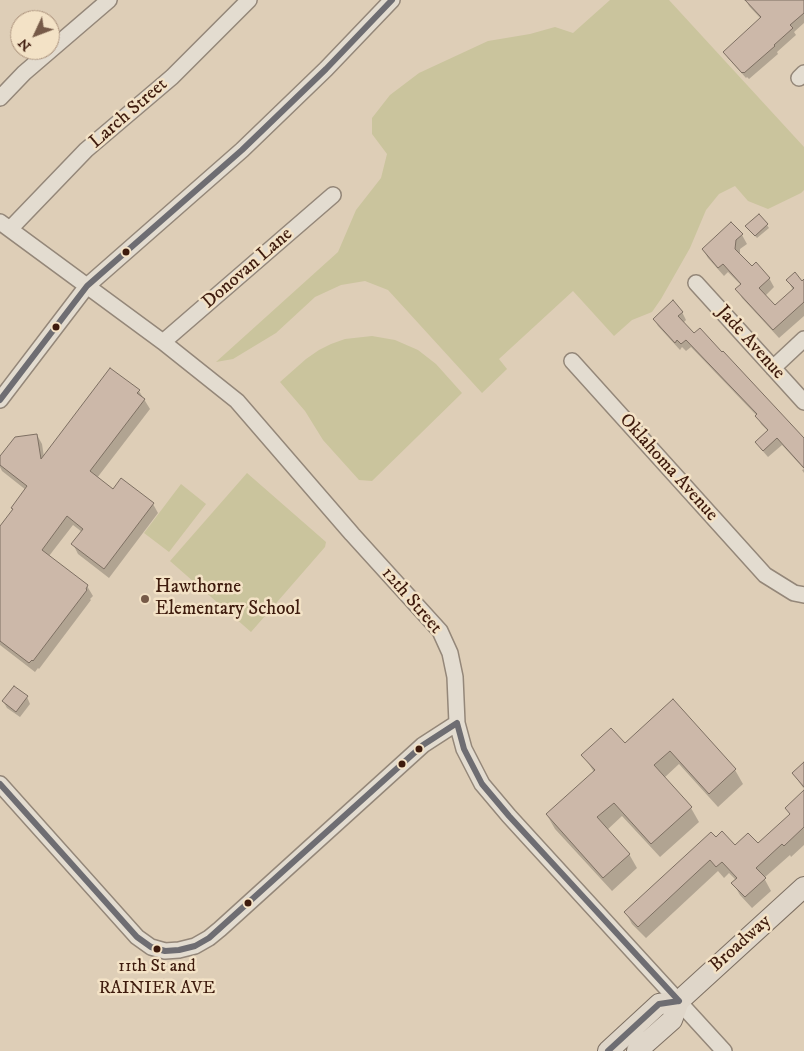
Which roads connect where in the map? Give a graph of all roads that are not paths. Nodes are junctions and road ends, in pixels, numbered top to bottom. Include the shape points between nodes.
1 (109, 0) edge
2 (249, 0) edge
3 (392, 0) edge
4 (0, 98) edge
5 (333, 195) dead end
6 (5, 225) edge
7 (696, 283) dead end
8 (87, 286) junction
9 (804, 339) edge
10 (163, 342) junction
11 (572, 361) dead end
12 (773, 368) junction
13 (0, 400) edge
14 (804, 402) edge
15 (804, 595) edge
16 (457, 723) junction
17 (0, 784) edge
18 (804, 887) edge
19 (679, 1001) junction
20 (608, 1051) edge
21 (637, 1051) edge
22 (724, 1051) edge

1 - 4 street via 24,73
2 - 6 street, Larch Street via 172,77
3 - 8 street via 326,70 242,150
5 - 10 street, Donovan Lane
6 - 8 street, 12th Street
7 - 12 street, Jade Avenue
8 - 10 street, 12th Street
8 - 13 street
9 - 12 street
10 - 16 street, 12th Street via 237,401 440,631 450,653 455,677
11 - 15 street, Oklahoma Avenue via 765,575 794,593
12 - 14 street, Jade Avenue
16 - 17 street via 423,745 209,938 179,950 151,947 137,937
16 - 19 street, 12th Street via 464,749 482,784
18 - 19 main road, Broadway
19 - 20 main road via 659,1004
19 - 21 main road via 672,1020
19 - 22 street, 12th Street

